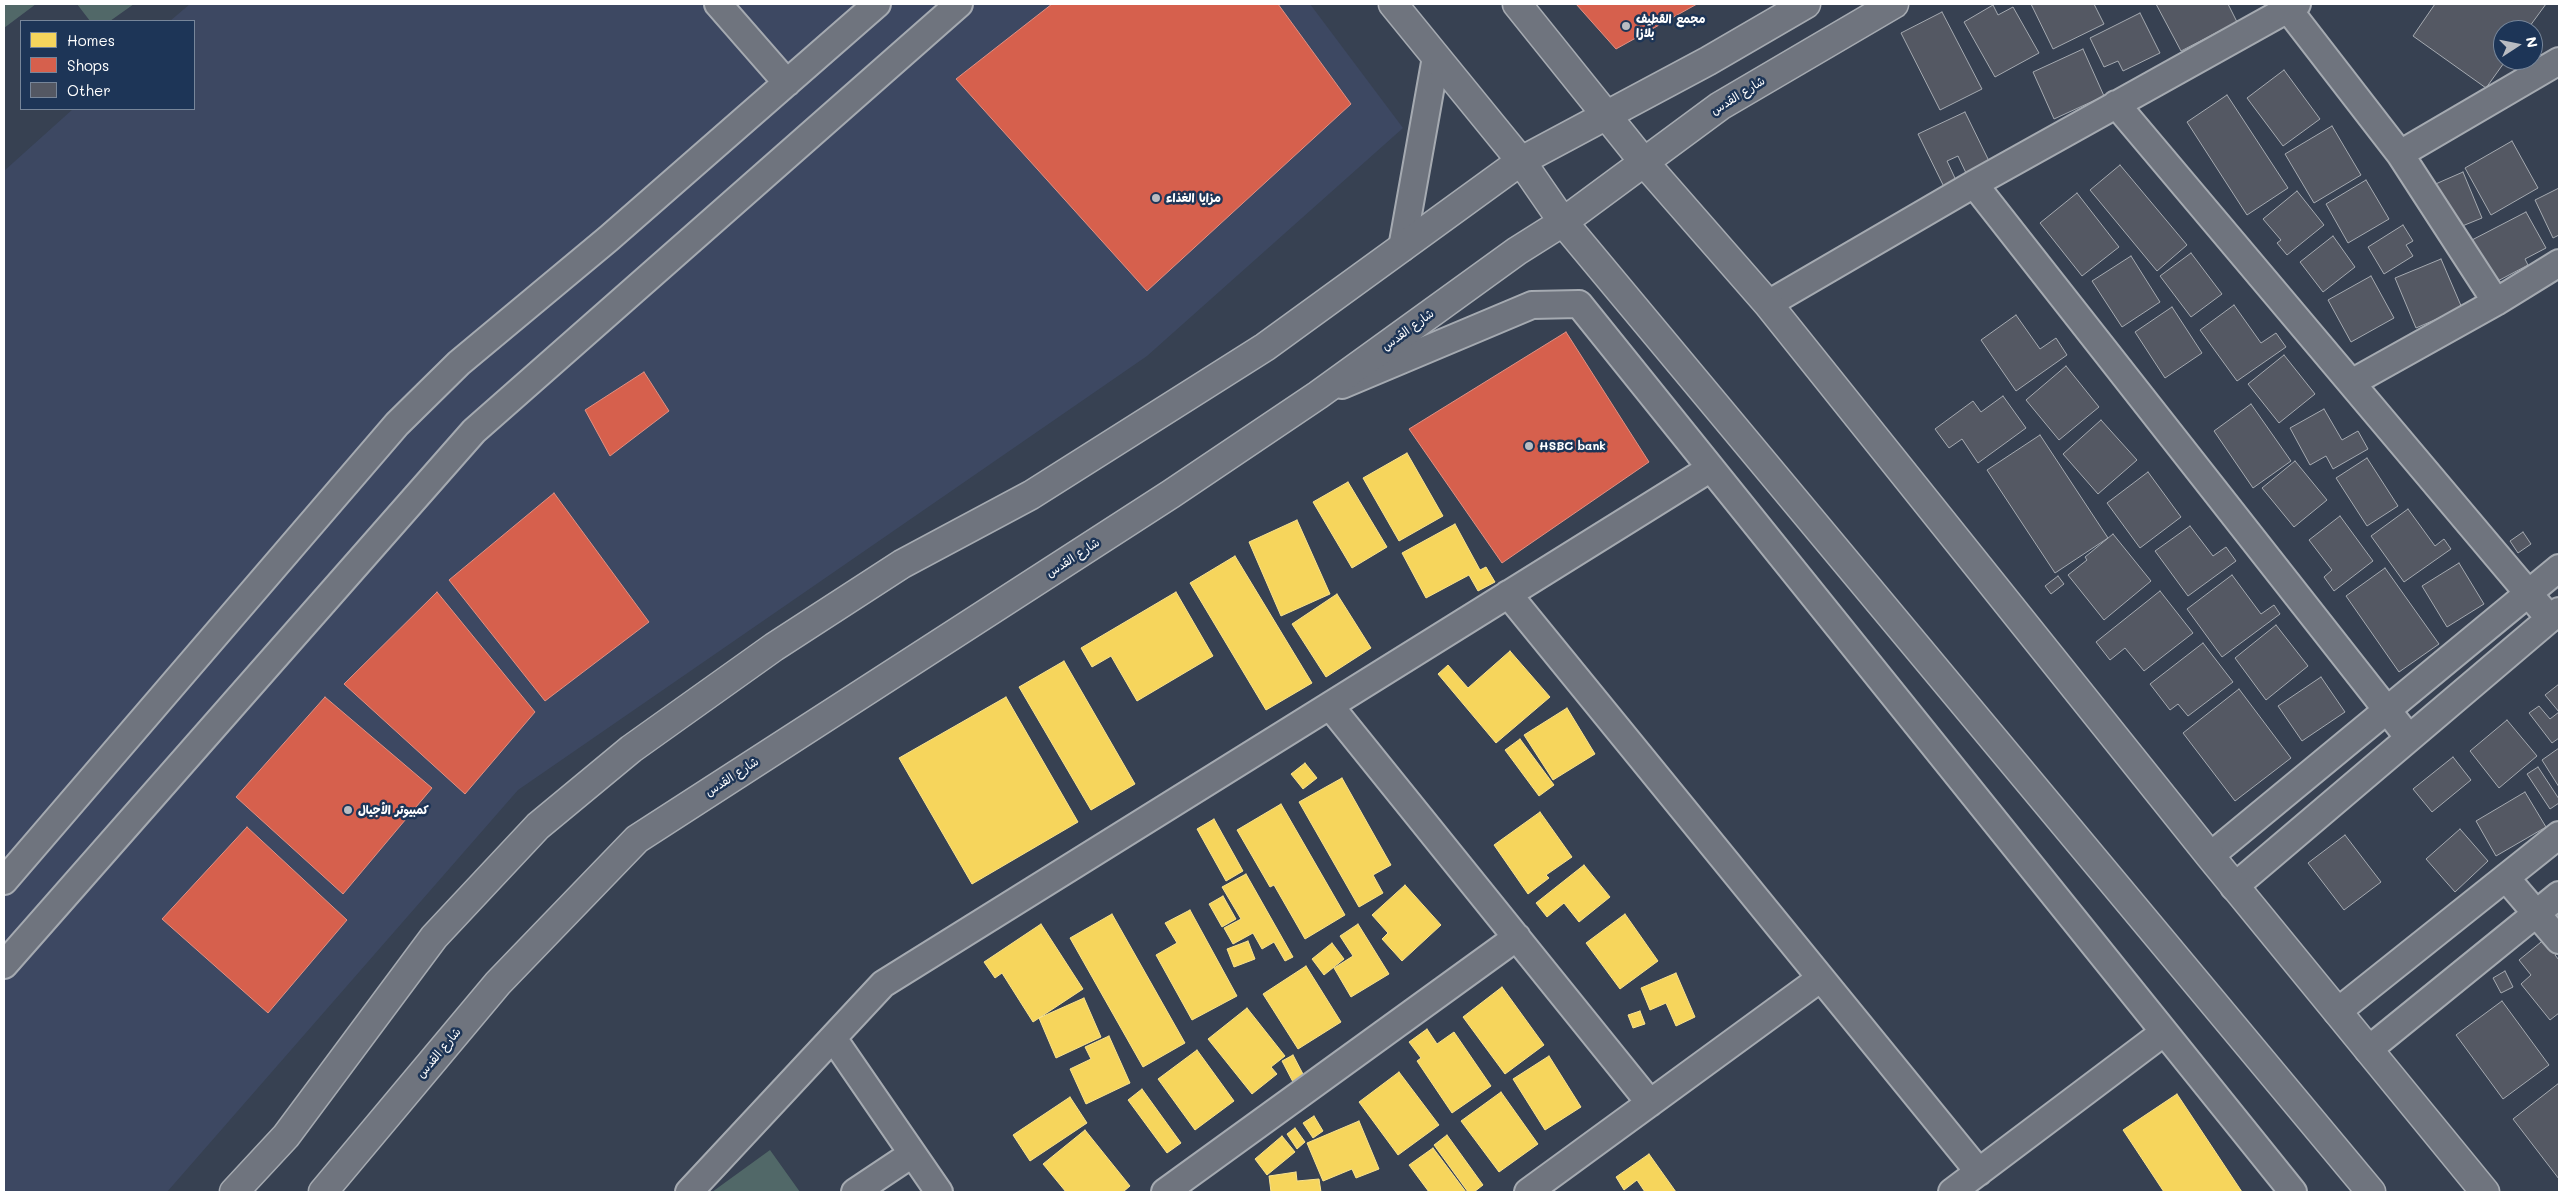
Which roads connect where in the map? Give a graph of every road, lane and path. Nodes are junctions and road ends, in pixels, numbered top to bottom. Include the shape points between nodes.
1 (718, 4) edge
2 (877, 4) edge
3 (959, 4) edge
4 (1392, 4) edge
5 (1517, 4) edge
6 (1806, 4) edge
7 (1894, 4) edge
8 (2293, 6) edge
9 (1436, 57) junction
10 (2559, 61) edge
11 (787, 83) junction
12 (2116, 104) junction
13 (1607, 114) junction
14 (2400, 154) junction
15 (1521, 161) junction
16 (1643, 161) junction
17 (1974, 184) junction
18 (1563, 222) junction
19 (1402, 248) junction
20 (2559, 263) edge
21 (2496, 302) junction
22 (1768, 304) junction
23 (2351, 383) junction
24 (1318, 395) junction
25 (1711, 468) junction
26 (2559, 568) edge
27 (1508, 594) junction
28 (2528, 594) junction
29 (2554, 615) edge
30 (1330, 706) junction
31 (2387, 710) junction
32 (2409, 738) junction
33 (2559, 835) edge
34 (2210, 856) junction
35 (2506, 878) junction
36 (4, 881) edge
37 (2234, 887) junction
38 (2559, 895) edge
39 (2536, 914) junction
40 (1517, 937) junction
41 (2559, 940) edge
42 (7, 954) edge
43 (1821, 978) junction
44 (2337, 1012) junction
45 (2163, 1033) junction
46 (833, 1038) junction
47 (2368, 1050) junction
48 (1650, 1103) junction
49 (912, 1154) junction
50 (1979, 1172) junction
51 (234, 1192) edge
52 (323, 1192) edge
53 (689, 1192) edge
54 (855, 1192) edge
55 (938, 1192) edge
56 (1165, 1192) edge
57 (1528, 1192) edge
58 (1952, 1192) edge
59 (2293, 1192) edge
60 (2370, 1192) edge
61 (2485, 1192) edge

1 - 11 street
2 - 11 street
3 - 42 street via 474,431
4 - 9 main road
5 - 13 main road
6 - 13 main road
7 - 16 main road, شارع القدس via 1720,106
8 - 12 street
8 - 14 street
9 - 15 main road
9 - 19 street
10 - 14 street
11 - 36 street via 459,363 397,424
12 - 17 street
12 - 23 street
13 - 15 main road
13 - 16 main road
14 - 21 street
15 - 18 main road
15 - 19 main road
16 - 18 main road, شارع القدس
16 - 22 main road
17 - 22 street
17 - 31 street
18 - 24 main road, شارع القدس
18 - 60 main road
19 - 51 main road via 1265,347 1031,495 902,564 774,647 631,749 538,826 434,937 286,1136
20 - 21 street
21 - 23 street
22 - 34 main road
23 - 28 street
24 - 25 street via 1532,305 1579,304
24 - 52 main road, شارع القدس via 637,839 498,983
25 - 27 street
25 - 45 street
26 - 28 street
27 - 30 street
27 - 43 street
28 - 29 street
28 - 31 street
29 - 32 street
30 - 40 street
30 - 46 street via 883,984
31 - 32 street
31 - 34 street
32 - 37 street
33 - 35 street
34 - 37 main road
35 - 39 street
35 - 44 street
37 - 44 main road
38 - 39 street
39 - 41 street
39 - 47 street
40 - 48 street
40 - 56 street
43 - 48 street
43 - 50 street
44 - 47 main road
45 - 50 street
45 - 59 street
46 - 49 street
46 - 53 street
47 - 61 main road
48 - 57 street
49 - 54 street
49 - 55 street
50 - 58 street

